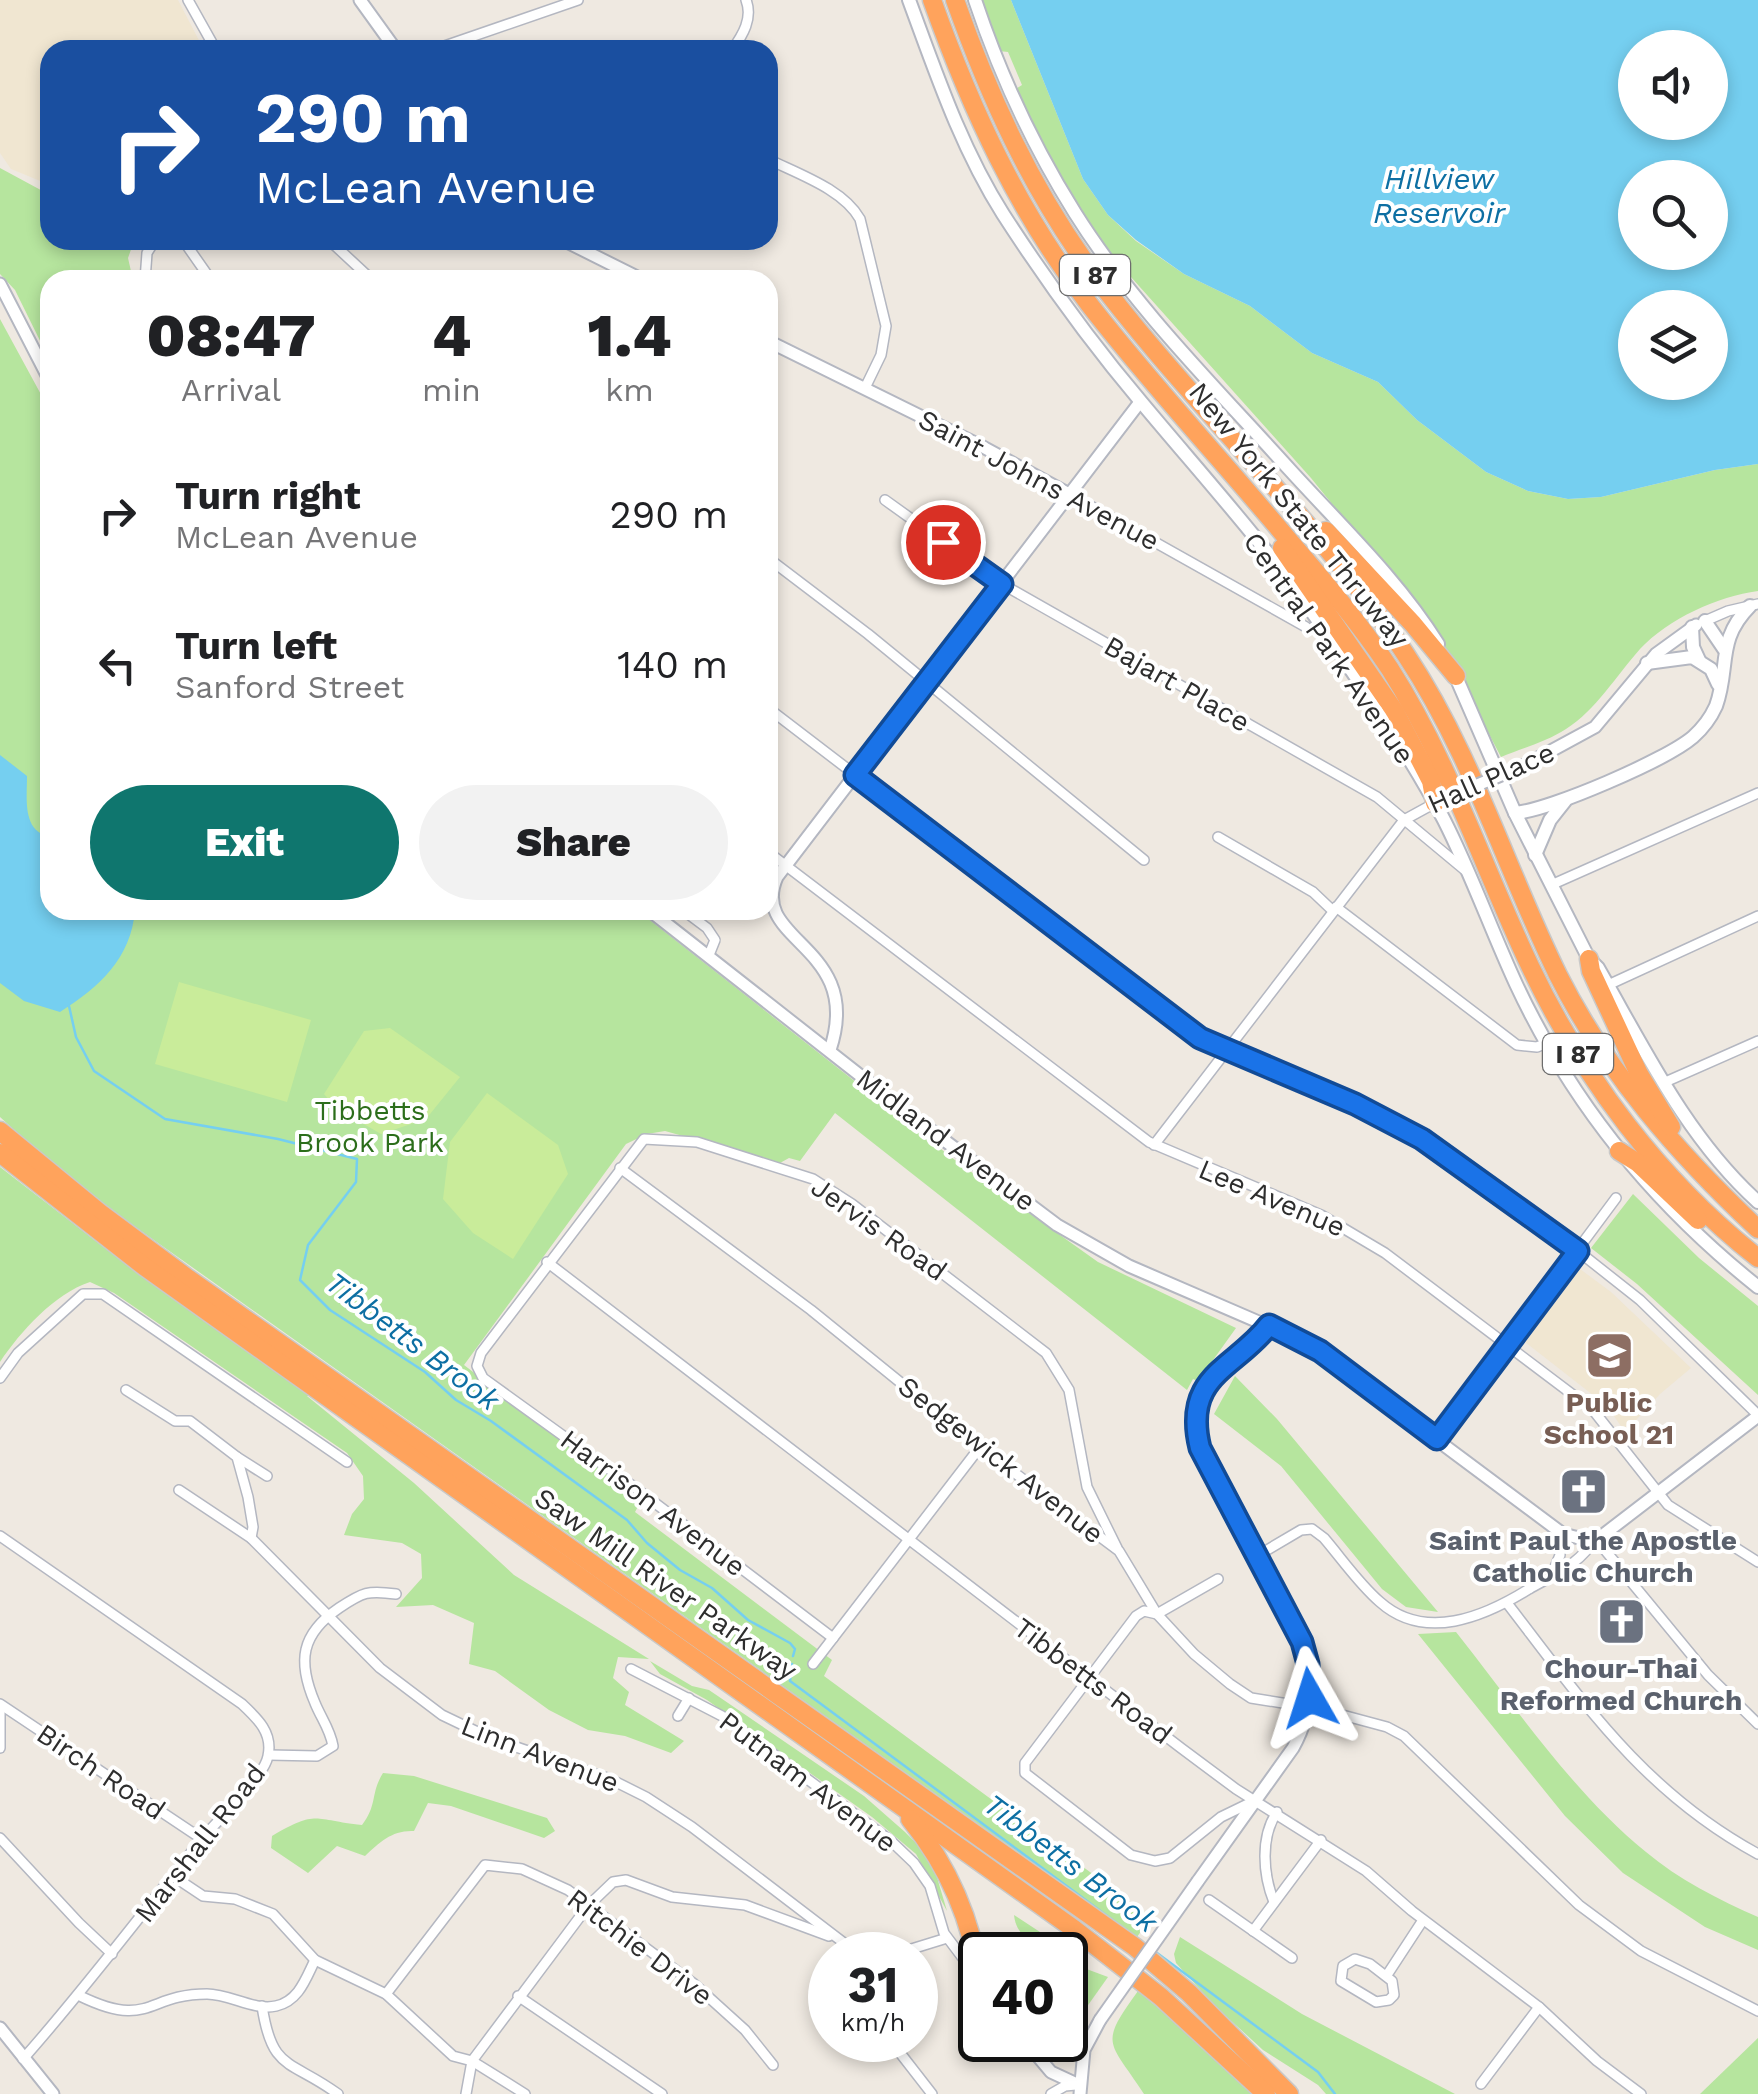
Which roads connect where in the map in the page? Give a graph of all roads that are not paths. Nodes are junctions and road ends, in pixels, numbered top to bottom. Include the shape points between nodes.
1 (188, 0) edge
2 (360, 0) edge
3 (578, 0) edge
4 (746, 0) edge
5 (909, 0) edge
6 (932, 0) edge
7 (955, 0) edge
8 (975, 0) edge
9 (210, 40) edge
10 (389, 40) edge
11 (462, 40) edge
12 (739, 40) edge
13 (778, 164) edge
14 (340, 250) edge
15 (582, 250) edge
16 (361, 270) edge
17 (623, 270) edge
18 (0, 284) edge
19 (778, 346) edge
20 (40, 362) edge
21 (864, 388) junction
22 (1140, 402) junction
23 (1217, 421) junction
24 (1206, 442) junction
25 (1070, 495) junction
26 (884, 500) dead end
27 (778, 566) edge
28 (1002, 584) junction
29 (1754, 605) edge
30 (1698, 624) junction
31 (1306, 627) dead end
32 (1724, 649) junction
33 (1699, 660) junction
34 (1647, 664) junction
35 (1456, 676) junction
36 (926, 682) junction
37 (1719, 686) junction
38 (778, 716) edge
39 (855, 775) junction
40 (1758, 793) edge
41 (1566, 799) junction
42 (1439, 801) junction
43 (1515, 813) junction
44 (1404, 820) junction
45 (1218, 837) dead end
46 (1535, 855) junction
47 (778, 860) edge
48 (1144, 860) dead end
49 (785, 866) junction
50 (1466, 870) junction
51 (778, 877) edge
52 (1551, 885) junction
53 (1334, 910) junction
54 (1758, 916) edge
55 (778, 919) edge
56 (662, 920) edge
57 (697, 920) edge
58 (709, 955) junction
59 (1588, 958) junction
60 (1608, 985) junction
61 (1758, 1040) edge
62 (1547, 1043) junction
63 (830, 1050) junction
64 (1225, 1051) junction
65 (1663, 1083) junction
66 (0, 1131) edge
67 (1154, 1146) junction
68 (1620, 1152) junction
69 (0, 1153) edge
70 (620, 1168) junction
71 (1696, 1170) junction
72 (1616, 1198) dead end
73 (1758, 1202) edge
74 (1758, 1229) edge
75 (1578, 1251) junction
76 (1758, 1260) edge
77 (548, 1262) junction
78 (1758, 1286) edge
79 (1269, 1325) junction
80 (1510, 1345) junction
81 (477, 1366) joint
82 (0, 1378) edge
83 (126, 1390) dead end
84 (1756, 1420) edge
85 (1437, 1439) junction
86 (980, 1447) junction
87 (237, 1458) junction
88 (347, 1462) dead end
89 (267, 1476) dead end
90 (180, 1490) dead end
91 (1658, 1493) junction
92 (1559, 1532) junction
93 (0, 1536) edge
94 (251, 1538) junction
95 (1594, 1538) junction
96 (908, 1541) junction
97 (1119, 1551) junction
98 (1257, 1556) junction
99 (1758, 1562) edge
100 (1550, 1576) junction
101 (1218, 1578) dead end
102 (396, 1594) dead end
103 (1506, 1603) junction
104 (1157, 1614) junction
105 (327, 1616) junction
106 (833, 1638) junction
107 (812, 1664) dead end
108 (631, 1669) dead end
109 (1090, 1678) junction
110 (689, 1698) junction
111 (0, 1706) edge
112 (1309, 1706) junction
113 (678, 1716) dead end
114 (1758, 1724) edge
115 (0, 1748) edge
116 (269, 1755) junction
117 (1256, 1800) junction
118 (897, 1802) junction
119 (1276, 1812) junction
120 (0, 1838) edge
121 (202, 1840) junction
122 (1321, 1840) junction
123 (1758, 1854) edge
124 (994, 1871) junction
125 (174, 1876) junction
126 (957, 1895) junction
127 (1209, 1900) dead end
128 (1274, 1902) junction
129 (588, 1906) junction
130 (1424, 1920) junction
131 (1253, 1931) junction
132 (819, 1932) edge
133 (830, 1932) edge
134 (971, 1932) edge
135 (947, 1938) junction
136 (938, 1941) edge
137 (958, 1952) edge
138 (112, 1954) junction
139 (1292, 1958) dead end
140 (315, 1960) junction
141 (1386, 1975) junction
142 (386, 1994) junction
143 (80, 1996) junction
144 (518, 1996) junction
145 (262, 2006) junction
146 (1540, 2007) junction
147 (1758, 2012) edge
148 (0, 2028) edge
149 (23, 2059) junction
150 (472, 2061) junction
151 (907, 2062) edge
152 (1043, 2062) edge
153 (773, 2065) dead end
154 (1481, 2084) dead end
155 (1080, 2090) edge
156 (54, 2094) edge
157 (338, 2094) edge
158 (466, 2094) edge
159 (525, 2094) edge
160 (662, 2094) edge
161 (932, 2094) edge
162 (1051, 2094) edge
163 (1266, 2094) edge
164 (1289, 2094) edge
165 (1641, 2094) edge

1 - 9 street
2 - 10 street
3 - 11 street
4 - 12 street via 746,30
5 - 22 main road, Central Park Avenue via 946,100 1002,213
6 - 24 highway, New York State Thruway / I 87 via 977,118 1028,214 1090,304
7 - 23 highway, New York State Thruway / I 87 via 999,112 1050,208 1112,297
8 - 35 main road via 1023,120 1108,260 1385,573
13 - 21 street via 842,198 860,219 886,326
14 - 16 street
15 - 17 street
18 - 20 street
19 - 21 street, Saint Johns Avenue
21 - 25 street, Saint Johns Avenue
22 - 25 street
22 - 42 main road, Central Park Avenue via 1289,580
23 - 35 highway via 1306,508
23 - 71 highway, New York State Thruway / I 87 via 1408,657 1461,754 1576,1009 1636,1102
24 - 42 highway via 1383,692
24 - 76 highway, New York State Thruway / I 87 via 1347,610 1408,699 1544,995 1600,1088 1668,1174
25 - 28 street
25 - 31 street, Saint Johns Avenue
26 - 28 street, Bajart Place
27 - 36 street
28 - 36 street
28 - 44 street, Bajart Place via 1377,797
29 - 30 street, Hall Place
29 - 32 main road via 1735,622
30 - 32 main road
30 - 33 main road via 1693,647
30 - 34 street, Hall Place
32 - 37 main road
33 - 34 main road
33 - 37 main road
34 - 42 street, Hall Place, bridge via 1594,727
35 - 43 main road
36 - 39 street
36 - 48 street
37 - 41 main road via 1715,708 1694,736
38 - 39 street
39 - 49 street
39 - 64 street
40 - 52 street
41 - 43 main road
41 - 46 main road
42 - 44 street, Hall Place
42 - 50 main road, Central Park Avenue
43 - 46 main road
44 - 50 street, Bajart Place
44 - 53 street, Hall Place
45 - 53 street
46 - 52 main road
47 - 49 street, Lee Avenue
49 - 51 street
49 - 67 street, Lee Avenue
50 - 62 main road, Central Park Avenue
52 - 59 main road
53 - 62 street via 1517,1044
53 - 64 street, Hall Place
54 - 60 street
55 - 63 street via 831,980 838,1019
56 - 58 street, Midland Avenue
57 - 58 street via 715,940
58 - 63 street, Midland Avenue
59 - 60 main road
59 - 71 highway via 1639,1074
60 - 65 main road
61 - 65 street
62 - 68 main road, Central Park Avenue
63 - 79 street, Midland Avenue via 1057,1224 1129,1266
64 - 67 street, Hall Place
64 - 75 street via 1422,1139
65 - 73 main road via 1710,1150
66 - 164 highway, Saw Mill River Parkway via 186,1277 1123,1938
67 - 80 street, Lee Avenue via 1342,1225
68 - 76 highway via 1700,1222
68 - 78 main road, Central Park Avenue
69 - 118 highway, Saw Mill River Parkway via 145,1267
70 - 77 street, Jervis Road
70 - 86 street, Sedgewick Avenue
70 - 97 street, Jervis Road via 644,1139 697,1142 797,1172 852,1204 1055,1363 1074,1407 1087,1487
71 - 74 highway, New York State Thruway / I 87
72 - 75 street
75 - 80 street
75 - 84 street via 1640,1300
77 - 81 street, Jervis Road
77 - 96 street, Tibbetts Road
79 - 85 street, Midland Avenue via 1320,1351
79 - 98 street via 1212,1378 1197,1415 1203,1455
80 - 85 street
80 - 91 street, Lee Avenue via 1593,1410
81 - 106 street, Harrison Avenue via 483,1378
82 - 88 street via 83,1294 103,1294
83 - 87 street via 174,1421 190,1421
84 - 91 street
85 - 92 street, Midland Avenue
86 - 96 street
86 - 97 street, Sedgewick Avenue
87 - 89 street
87 - 94 street
90 - 94 street, Linn Avenue
91 - 95 street
91 - 99 street, Lee Avenue
92 - 95 street
92 - 100 street via 1560,1555
93 - 116 street via 242,1704 264,1728
94 - 105 street, Linn Avenue
95 - 100 street via 1582,1557
95 - 114 street via 1708,1675
96 - 106 street
96 - 109 street, Tibbetts Road
97 - 104 street, Sedgewick Avenue
98 - 103 street via 1312,1529 1379,1602 1409,1619 1447,1623
98 - 112 street via 1304,1648
100 - 103 street
101 - 104 street
102 - 105 street via 370,1590
103 - 123 street via 1642,1770 1700,1820
104 - 109 street via 1140,1612
104 - 112 street, Sedgewick Avenue via 1194,1654 1251,1698
105 - 116 street, Marshall Road via 313,1629 304,1656 333,1746 317,1756
105 - 133 street, Linn Avenue via 442,1715 646,1797
106 - 107 street
108 - 110 street, Putnam Avenue
109 - 117 street, Tibbetts Road
109 - 117 street via 1024,1767 1030,1780 1132,1855 1170,1858 1221,1817
110 - 113 street
110 - 135 street, Putnam Avenue via 891,1841 930,1886
111 - 115 street
111 - 121 street, Birch Road
112 - 117 street via 1298,1739
112 - 147 street, Sedgewick Avenue via 1404,1736 1580,1905 1641,1952
116 - 121 street, Marshall Road via 260,1775
117 - 119 street, Tibbetts Road
117 - 155 street, bridge via 1100,2020 1084,2050
118 - 124 highway, Saw Mill River Parkway
118 - 126 highway
119 - 122 street, Tibbetts Road
119 - 128 street via 1265,1839
120 - 138 street
121 - 125 street, Marshall Road
122 - 128 street
122 - 130 street, Tibbetts Road
124 - 126 highway via 958,1870
124 - 163 highway, Saw Mill River Parkway via 1132,1974
125 - 138 street, Marshall Road
125 - 140 street via 203,1896 236,1899 273,1914
126 - 134 highway
127 - 131 street
128 - 131 street
129 - 132 street via 608,1885 626,1880 664,1896 753,1908
129 - 142 street, Ritchie Drive via 522,1869 485,1865
129 - 144 street
129 - 153 street, Ritchie Drive via 693,1983
130 - 141 street
130 - 146 street, Tibbetts Road
131 - 139 street
135 - 136 street
135 - 137 street, Putnam Avenue
138 - 143 street, Marshall Road
140 - 142 street
140 - 145 street via 301,1989 276,2006
141 - 141 street via 1355,1958 1340,1975 1348,1987 1384,2002 1395,1987
142 - 150 street via 453,2056
143 - 145 street via 116,2012 206,1994
143 - 149 street, Marshall Road
144 - 150 street
144 - 160 street
145 - 157 street via 273,2051
146 - 154 street
146 - 165 street, Tibbetts Road
148 - 149 street
149 - 156 street
150 - 158 street
150 - 159 street
151 - 161 street
152 - 155 street
155 - 162 street via 1066,2086

